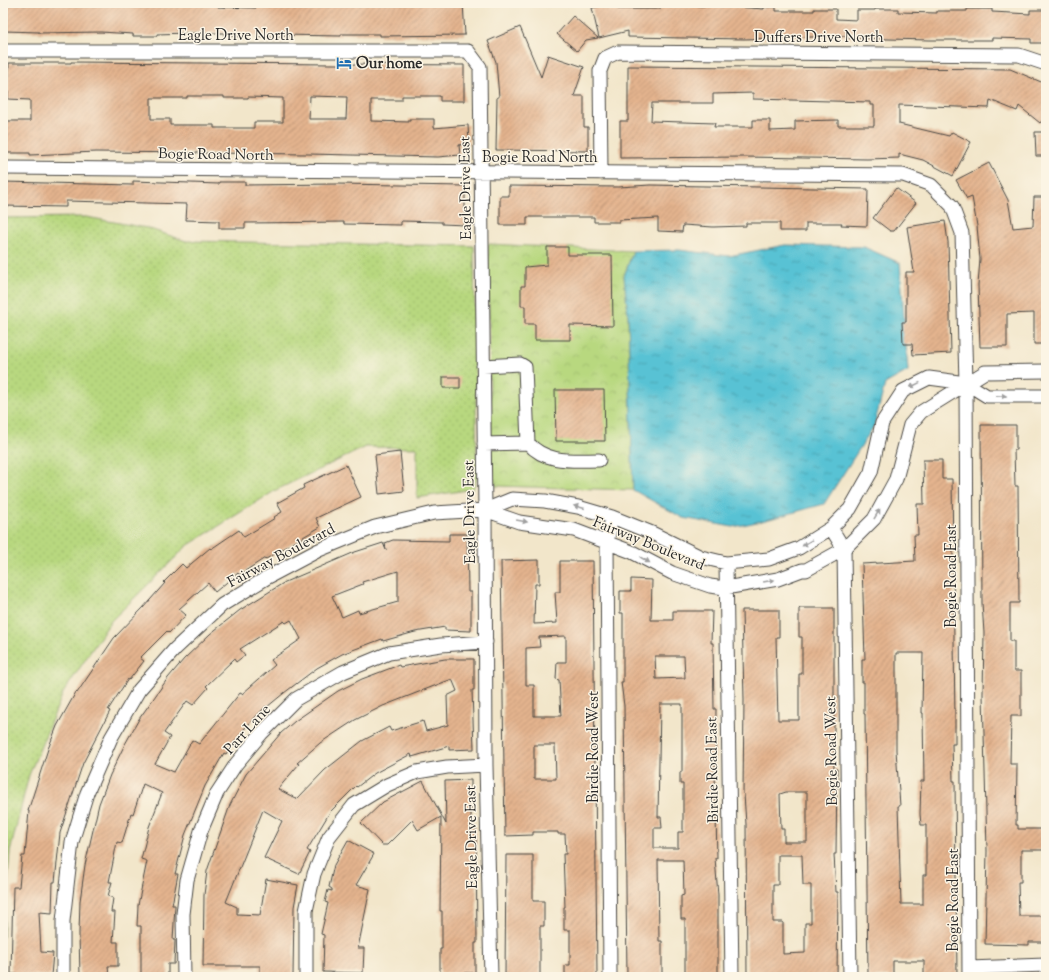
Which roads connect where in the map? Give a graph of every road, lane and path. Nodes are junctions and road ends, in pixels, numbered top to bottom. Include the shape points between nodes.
1 (3, 51) edge
2 (468, 51) joint
3 (1046, 64) edge
4 (3, 168) edge
5 (480, 173) junction
6 (601, 173) junction
7 (931, 185) joint
8 (483, 366) junction
9 (1046, 371) edge
10 (966, 383) junction
11 (1046, 396) edge
12 (528, 443) junction
13 (484, 444) junction
14 (599, 460) dead end
15 (485, 510) junction
16 (612, 517) junction
17 (831, 528) junction
18 (607, 543) junction
19 (844, 548) junction
20 (726, 563) junction
21 (726, 588) junction
22 (486, 642) junction
23 (486, 765) junction
24 (1046, 965) edge
25 (970, 973) edge
26 (63, 977) edge
27 (184, 977) edge
28 (306, 977) edge
29 (491, 977) edge
30 (610, 977) edge
31 (732, 977) edge
32 (850, 977) edge

1 - 2 street, Eagle Drive North
2 - 5 street, Eagle Drive East via 480,67
3 - 6 street, Duffers Drive North via 1019,55 618,52 605,58 600,70
4 - 5 street, Bogie Road North
5 - 6 street, Bogie Road North
5 - 8 street, Eagle Drive East
6 - 7 street, Bogie Road North via 903,176
7 - 10 street, Bogie Road East via 952,206 962,233
8 - 12 street via 520,364 525,367
8 - 13 street, Eagle Drive East
9 - 10 street, Fairway Boulevard via 985,372
10 -> 11 street, Fairway Boulevard via 987,396
10 -> 17 street, Fairway Boulevard via 929,378 903,391 882,423 871,472 850,509
19 -> 10 street, Fairway Boulevard via 874,519 896,479 910,425 921,412
10 - 25 street, Bogie Road East
12 - 13 street
12 - 14 street via 554,460
13 - 15 street, Eagle Drive East
16 -> 15 street, Fairway Boulevard via 545,500 512,499
15 -> 18 street, Fairway Boulevard via 519,522 574,530
15 - 22 street, Eagle Drive East
15 - 26 street, Fairway Boulevard via 434,513 375,527 319,550 268,576 222,606 175,649 139,690 111,738 87,793 72,842 64,921
16 - 18 street, Birdie Road West
16 - 20 street, Fairway Boulevard via 701,557
17 - 19 street
17 -> 20 street, Fairway Boulevard via 799,548 769,559
18 -> 21 street, Fairway Boulevard via 632,552 672,573 710,586
18 - 30 street, Birdie Road West
21 -> 19 street, Fairway Boulevard via 778,579 806,570
19 - 32 street, Bogie Road West
20 - 21 street, Birdie Road East
21 - 31 street, Birdie Road East
22 - 23 street, Eagle Drive East
22 - 27 street, Parr Lane via 441,645 389,653 343,672 296,699 261,734 236,764 217,793 201,831 187,880 183,914
23 - 28 street via 417,772 387,785 354,805 329,837 314,874 306,911
23 - 29 street, Eagle Drive East
24 - 25 street

